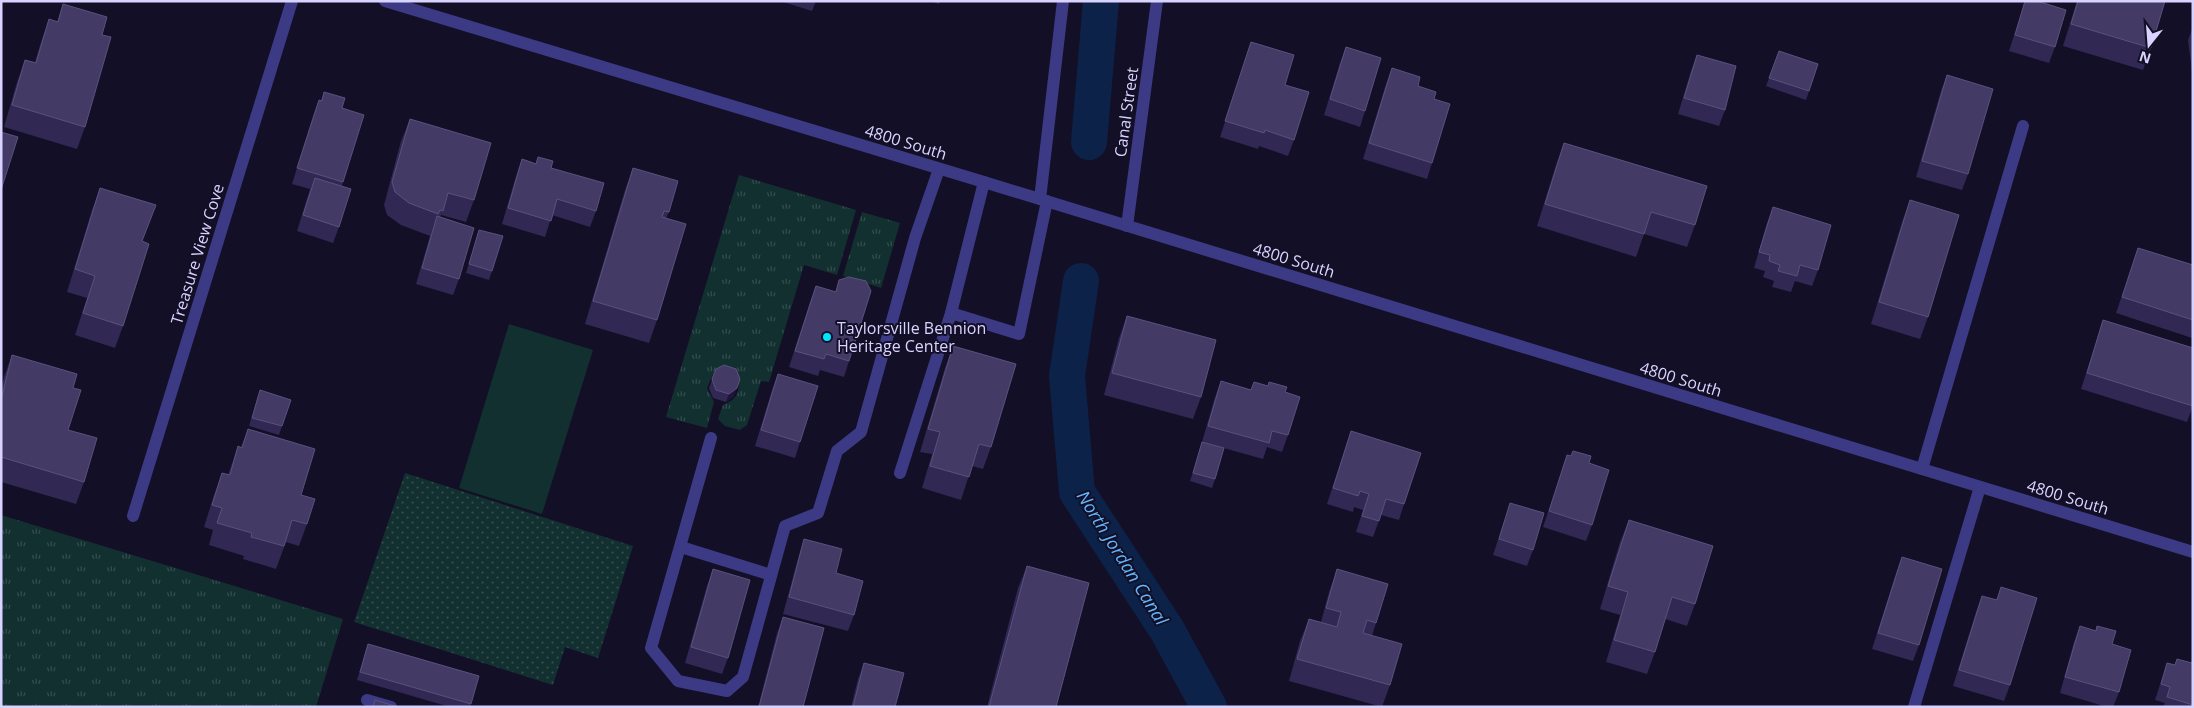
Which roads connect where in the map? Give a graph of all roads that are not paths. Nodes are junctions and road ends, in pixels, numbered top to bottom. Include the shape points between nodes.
1 (292, 1) edge
2 (384, 1) edge
3 (1062, 1) edge
4 (1157, 1) edge
5 (2023, 126) dead end
6 (938, 168) junction
7 (984, 182) junction
8 (1044, 200) junction
9 (1127, 226) junction
10 (950, 313) junction
11 (712, 438) dead end
12 (1922, 469) junction
13 (900, 473) dead end
14 (1980, 487) junction
15 (133, 516) dead end
16 (681, 547) junction
17 (2193, 552) edge
18 (772, 575) junction
19 (366, 700) dead end
20 (391, 707) edge
21 (1914, 707) edge

1 - 15 street, Treasure View Cove
2 - 6 street, 4800 South
3 - 8 street
4 - 9 street, Canal Street
5 - 12 street
6 - 7 street, 4800 South
6 - 18 street via 861,432 837,451 818,513 785,526
7 - 8 street, 4800 South
7 - 10 street
8 - 9 street, 4800 South
8 - 10 street via 1019,334
9 - 12 street, 4800 South
10 - 13 street
11 - 16 street
12 - 14 street, 4800 South
14 - 17 street, 4800 South
14 - 21 street
16 - 18 street
16 - 18 street via 651,648 678,681 727,691 743,677
19 - 20 street

